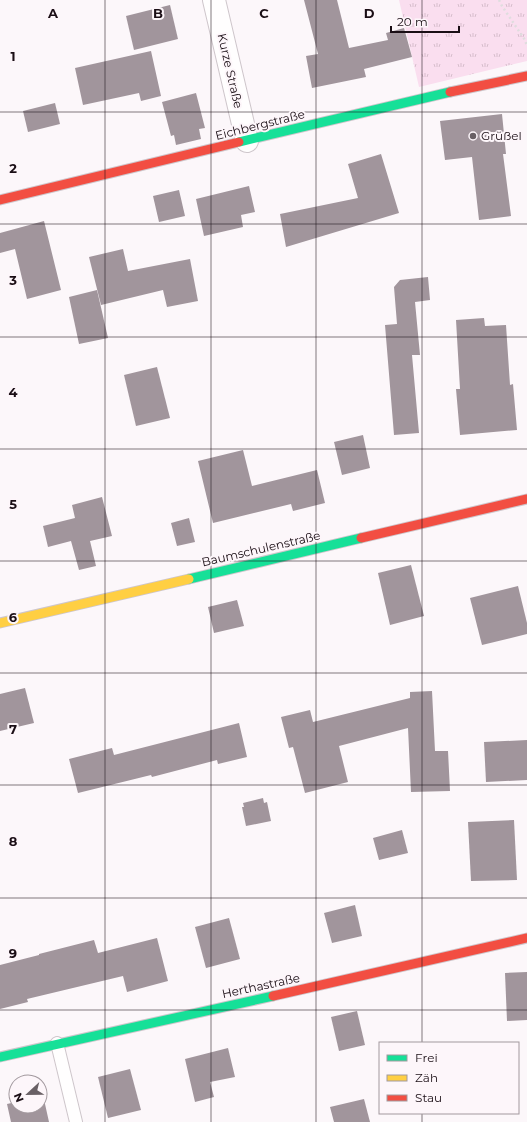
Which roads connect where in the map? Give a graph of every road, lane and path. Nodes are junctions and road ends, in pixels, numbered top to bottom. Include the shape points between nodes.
1 (214, 0) edge
2 (499, 0) edge
3 (527, 46) edge
4 (527, 76) edge
5 (247, 141) junction
6 (0, 200) edge
7 (527, 499) edge
8 (0, 623) edge
9 (527, 938) edge
10 (57, 1043) junction
11 (0, 1057) edge
12 (76, 1122) edge

1 - 5 street, Kurze Straße
2 - 3 path
4 - 5 street, Eichbergstraße
5 - 6 street, Eichbergstraße
7 - 8 street, Baumschulenstraße
9 - 10 street, Herthastraße
10 - 11 street, Herthastraße
10 - 12 lane

